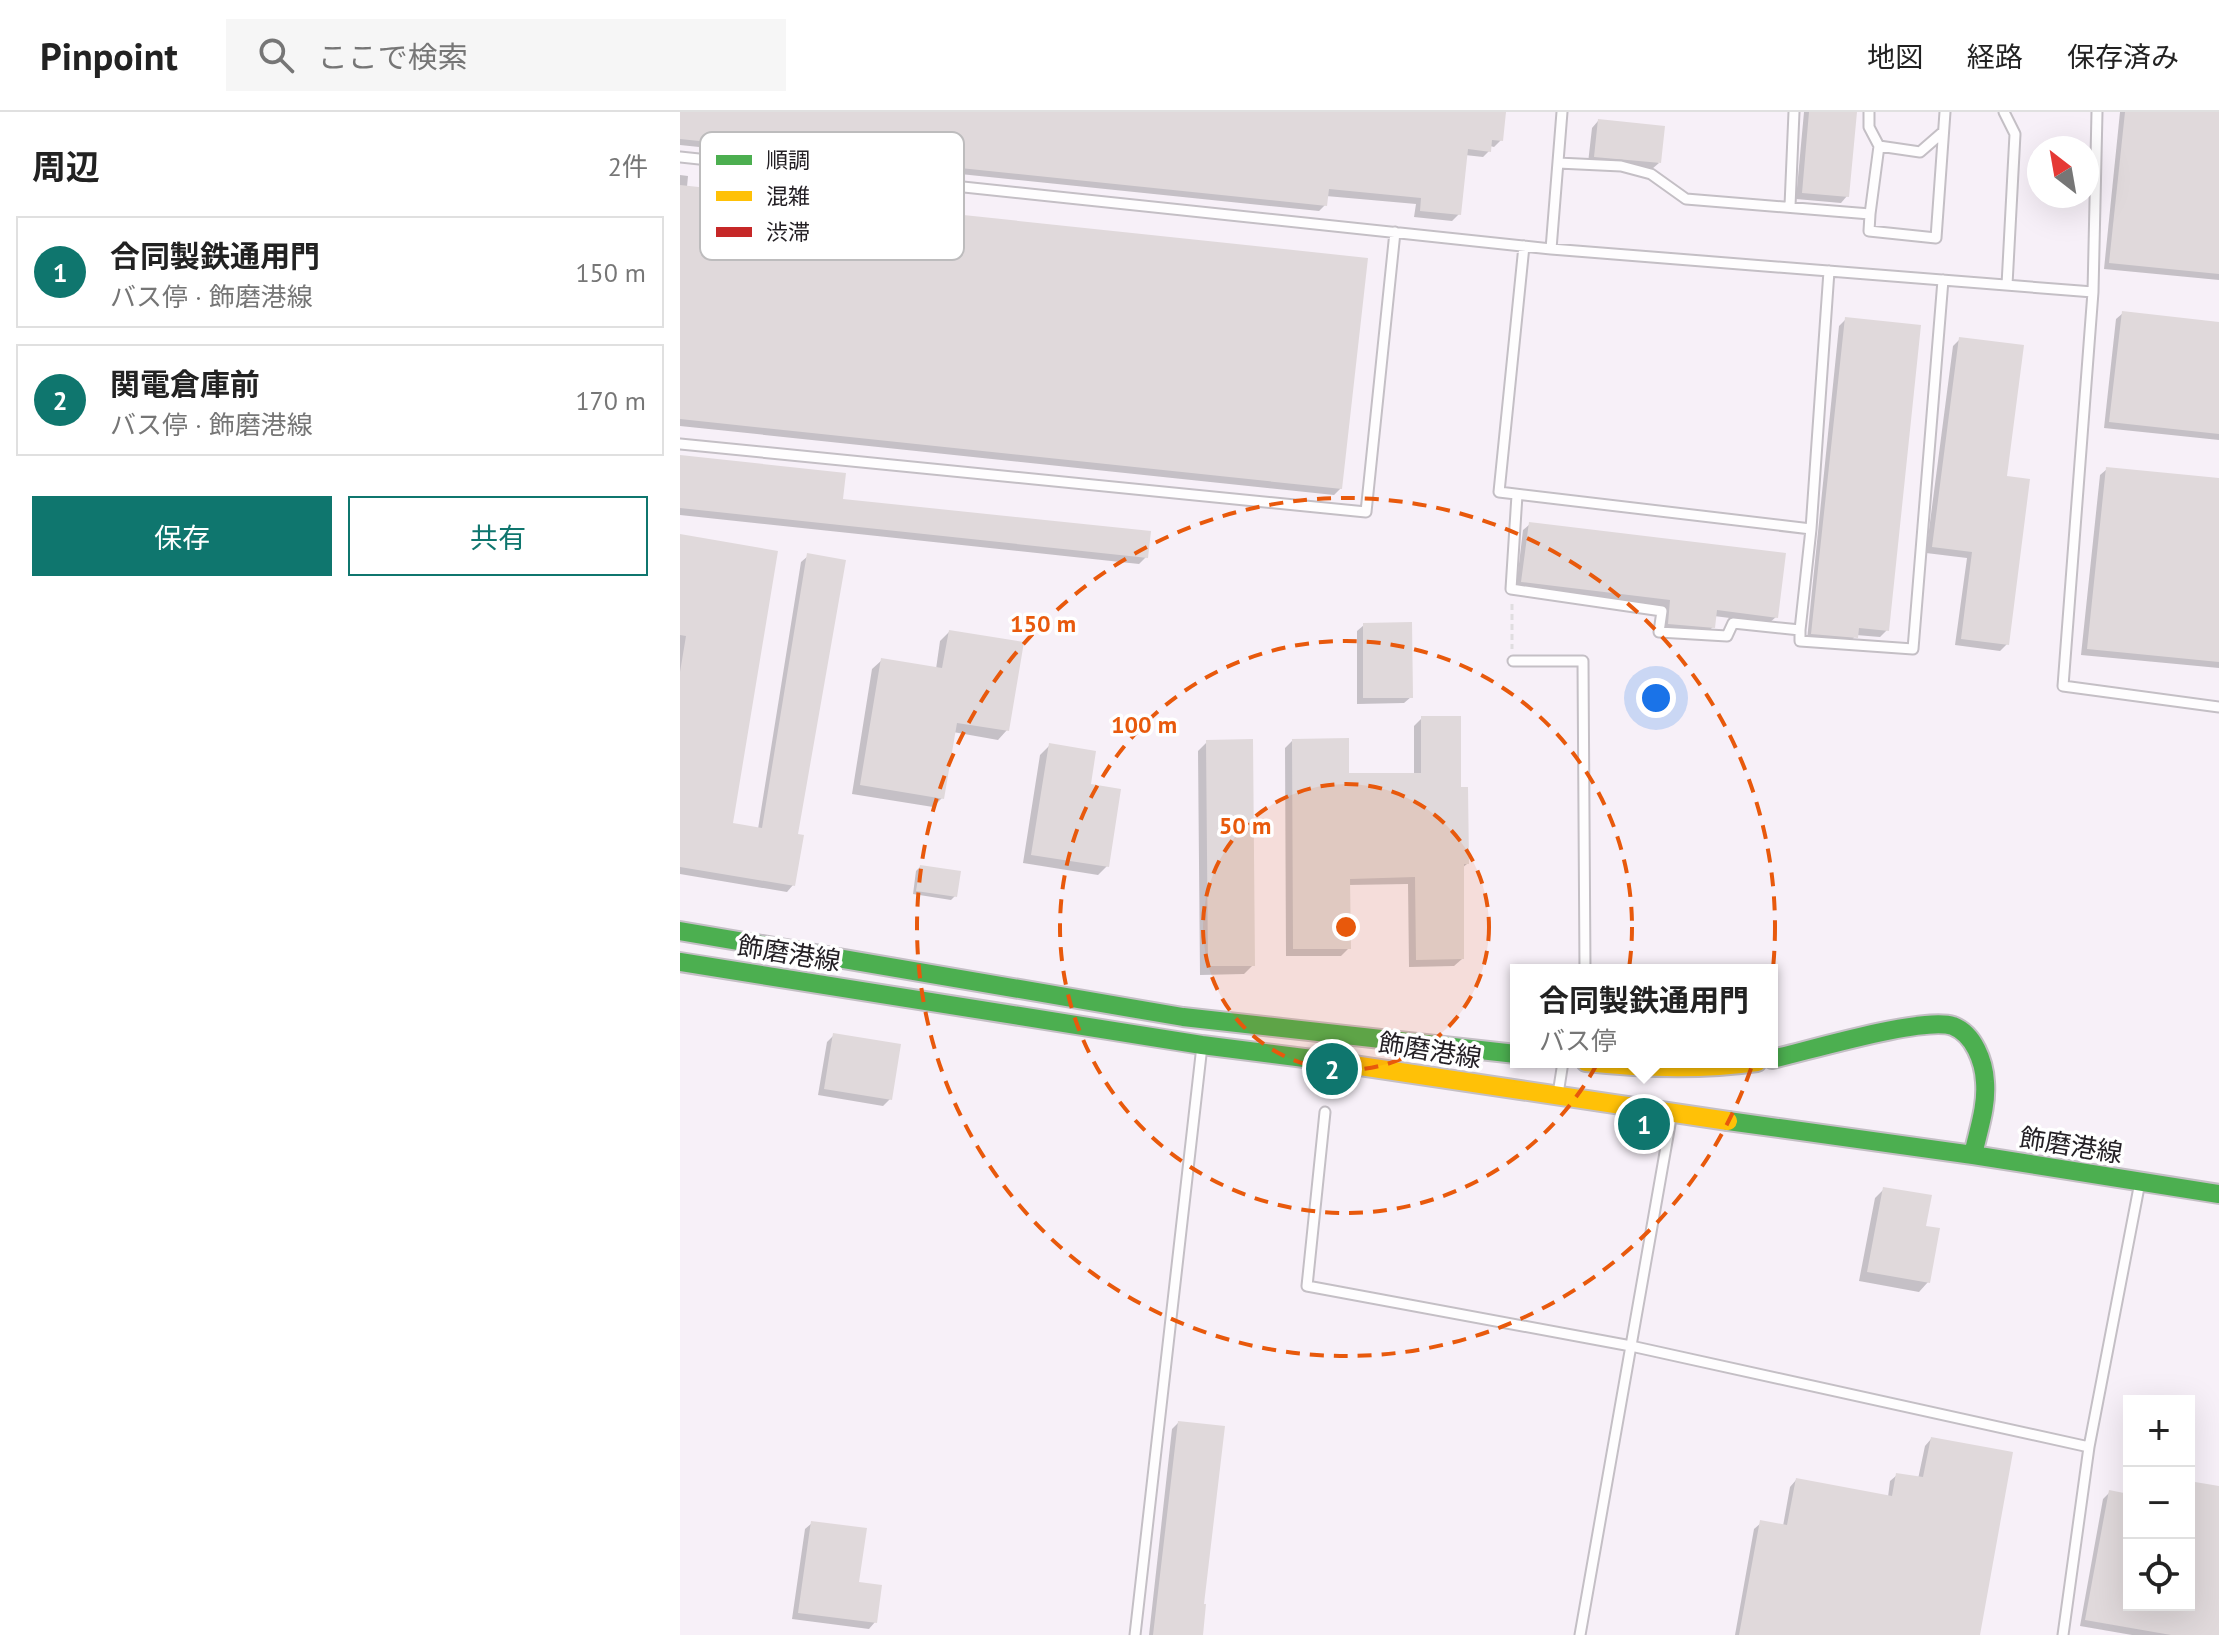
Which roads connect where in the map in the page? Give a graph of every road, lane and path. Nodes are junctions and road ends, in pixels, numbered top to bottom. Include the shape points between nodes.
1 (1562, 112) edge
2 (1794, 112) edge
3 (1869, 112) edge
4 (1945, 112) edge
5 (2004, 112) edge
6 (2097, 112) edge
7 (1943, 132) junction
8 (1879, 146) junction
9 (680, 157) edge
10 (700, 159) edge
11 (1558, 163) junction
12 (964, 187) edge
13 (1790, 206) junction
14 (1870, 214) junction
15 (1395, 232) junction
16 (1524, 246) junction
17 (1551, 249) junction
18 (1829, 271) junction
19 (1943, 280) junction
20 (2007, 285) junction
21 (2093, 292) junction
22 (680, 444) edge
23 (1517, 495) junction
24 (1811, 529) junction
25 (1511, 589) junction
26 (1800, 630) junction
27 (1512, 656) joint
28 (2219, 707) edge
29 (680, 931) edge
30 (680, 962) edge
31 (1585, 964) edge
32 (1202, 1045) junction
33 (1510, 1053) edge
34 (1778, 1058) edge
35 (1562, 1068) edge
36 (1558, 1096) junction
37 (1325, 1112) dead end
38 (1672, 1113) junction
39 (1973, 1155) junction
40 (2140, 1182) junction
41 (2219, 1194) edge
42 (1631, 1346) junction
43 (2089, 1447) junction
44 (1135, 1635) edge
45 (1580, 1635) edge
46 (2063, 1635) edge

1 - 11 lane
2 - 13 lane
3 - 8 lane via 1869,127
4 - 7 lane
5 - 20 lane via 2015,134
6 - 21 lane
7 - 8 lane via 1920,152
7 - 14 lane via 1936,238 1869,231
8 - 14 lane
9 - 10 lane
11 - 13 lane via 1621,166 1651,174 1686,199
11 - 17 lane
12 - 15 lane
13 - 14 lane
15 - 16 lane
15 - 22 lane via 1366,512
16 - 17 lane
16 - 23 lane via 1499,492
17 - 18 lane
18 - 19 lane
18 - 24 lane
19 - 20 lane
19 - 26 lane via 1913,649 1800,641
20 - 21 lane
21 - 28 lane via 2063,686
23 - 24 lane
23 - 25 lane
24 - 26 lane
25 - 26 lane via 1662,611 1659,632 1727,636 1733,623
25 - 27 path
27 - 31 lane via 1583,661
29 - 33 main road via 1183,1017
30 - 32 main road, 飾磨港線
32 - 36 main road, 飾磨港線
32 - 44 lane
34 - 39 main road via 1905,1028 1952,1025 1983,1061 1986,1086
35 - 36 lane
36 - 38 main road, 飾磨港線
37 - 42 lane via 1307,1286
38 - 39 main road, 飾磨港線
38 - 42 lane
39 - 40 main road, 飾磨港線
40 - 41 main road, 飾磨港線
40 - 43 lane
42 - 43 lane
42 - 45 lane
43 - 46 lane

